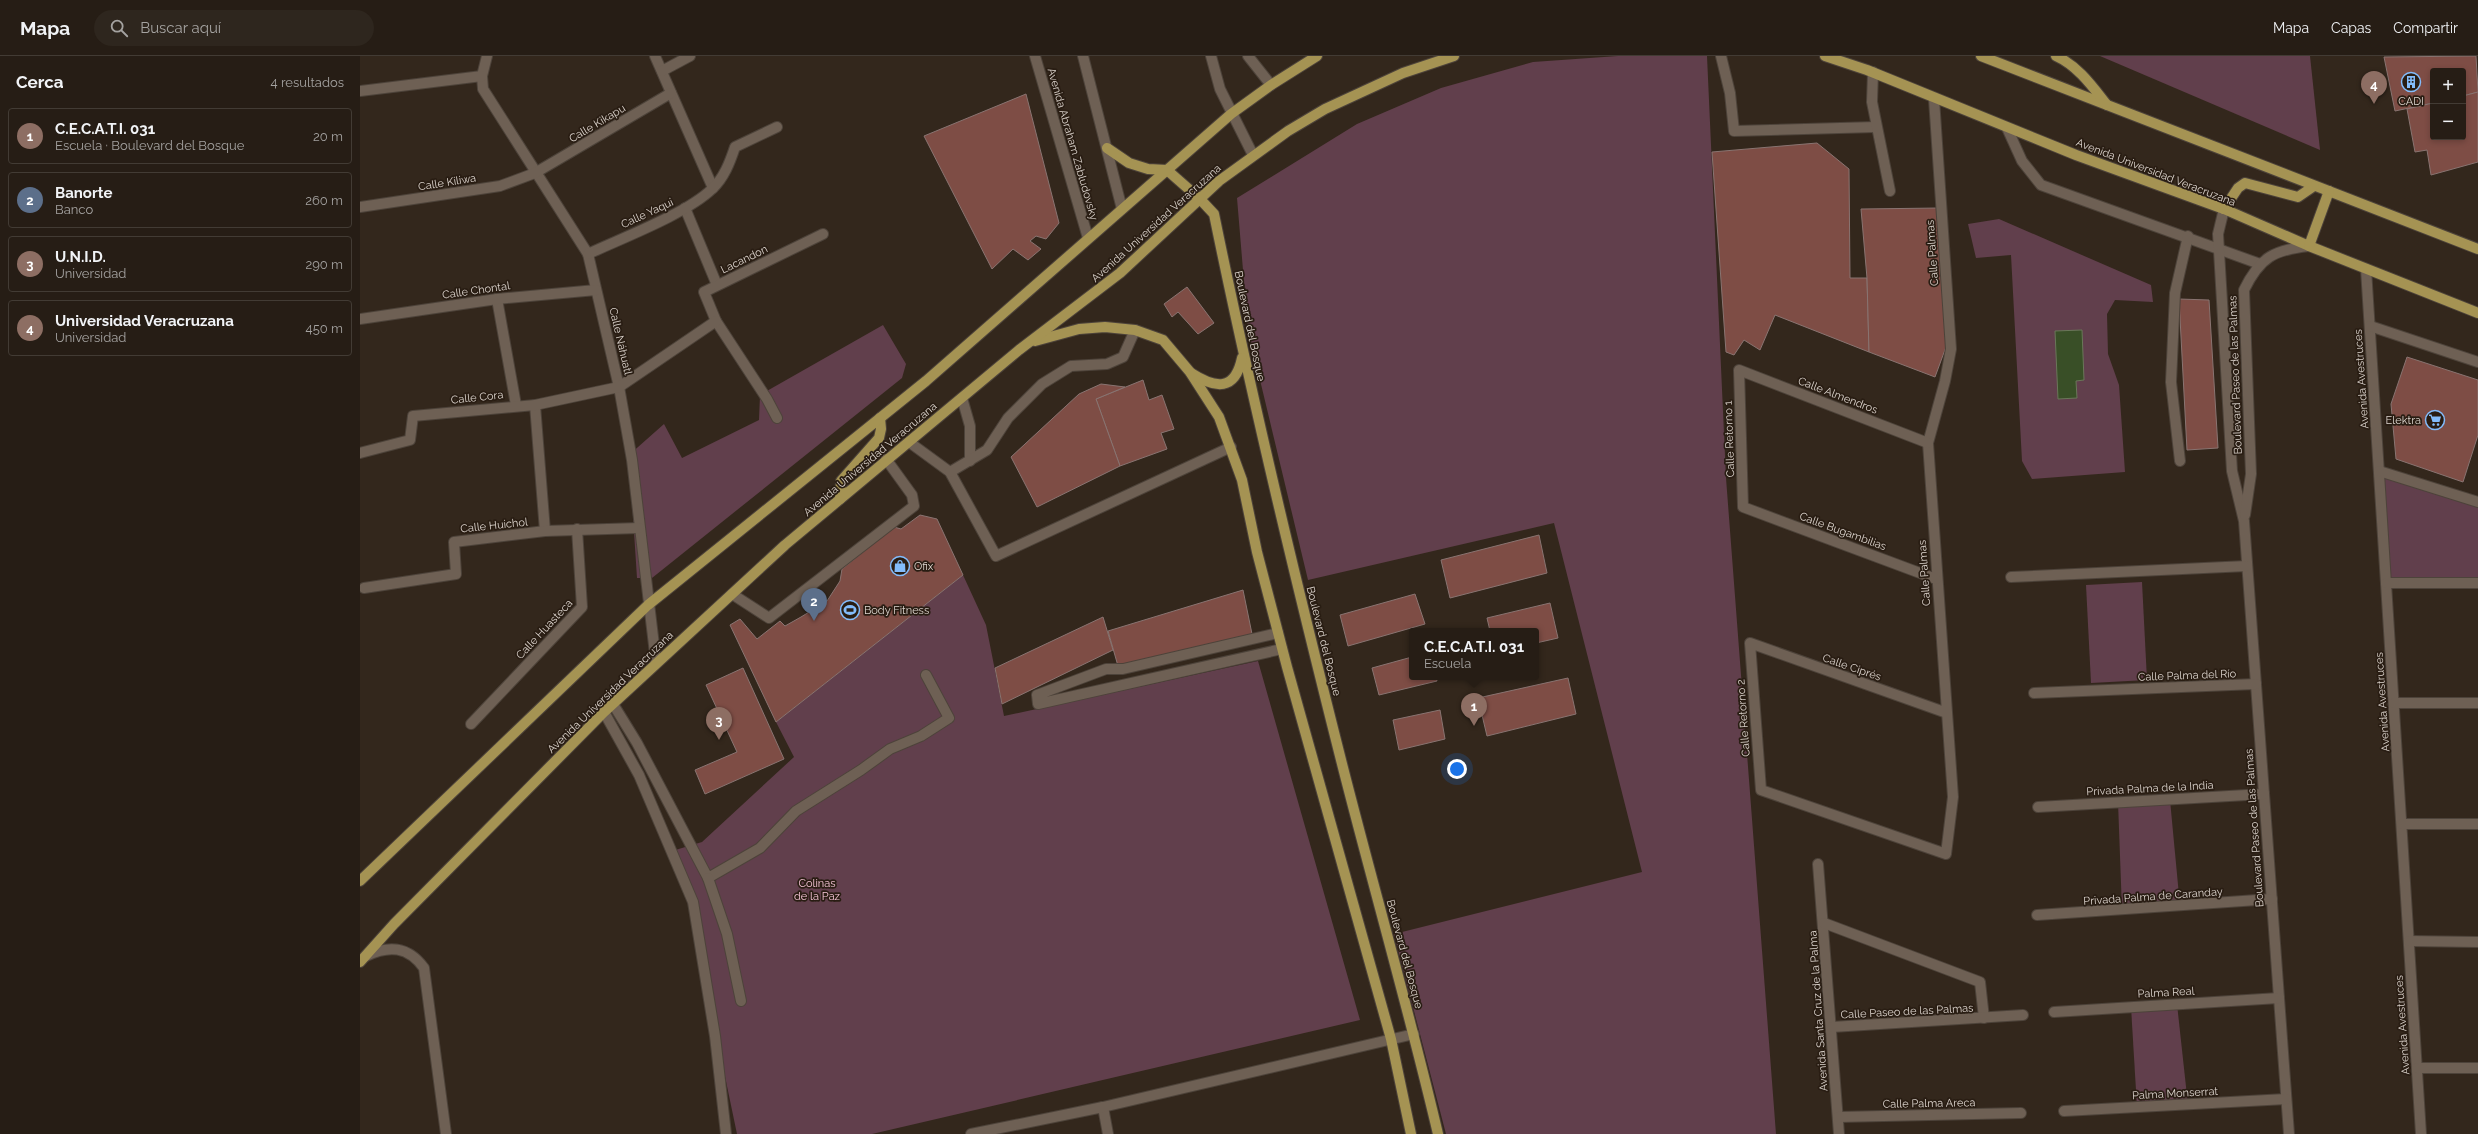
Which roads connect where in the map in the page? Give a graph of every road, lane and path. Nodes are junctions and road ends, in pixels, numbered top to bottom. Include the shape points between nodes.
1 (487, 56) edge
2 (655, 56) edge
3 (690, 56) edge
4 (1035, 56) edge
5 (1083, 56) edge
6 (1212, 56) edge
7 (1248, 56) edge
8 (1317, 56) edge
9 (1454, 56) edge
10 (1721, 56) edge
11 (1825, 56) edge
12 (1981, 56) edge
13 (2056, 56) edge
14 (662, 71) junction
15 (1873, 72) junction
16 (482, 76) junction
17 (1271, 85) junction
18 (360, 91) edge
19 (671, 93) junction
20 (1934, 99) junction
21 (2107, 105) junction
22 (1232, 114) junction
23 (777, 127) dead end
24 (1876, 127) junction
25 (2007, 128) junction
26 (1107, 148) junction
27 (1253, 155) junction
28 (1167, 170) junction
29 (535, 173) junction
30 (2314, 186) junction
31 (713, 188) junction
32 (1890, 191) dead end
33 (2329, 191) junction
34 (1200, 199) junction
35 (360, 207) edge
36 (684, 208) junction
37 (1122, 209) junction
38 (2224, 209) junction
39 (823, 234) dead end
40 (2188, 236) junction
41 (1088, 238) junction
42 (2309, 246) junction
43 (2219, 249) junction
44 (2478, 249) edge
45 (588, 254) junction
46 (2260, 264) junction
47 (2366, 269) junction
48 (717, 285) junction
49 (596, 290) junction
50 (497, 298) junction
51 (2478, 313) edge
52 (360, 319) edge
53 (716, 321) junction
54 (2370, 326) junction
55 (1135, 330) junction
56 (1029, 342) junction
57 (1242, 354) junction
58 (2478, 362) edge
59 (1739, 370) joint
60 (1190, 372) junction
61 (619, 387) junction
62 (962, 398) junction
63 (516, 405) junction
64 (536, 405) junction
65 (777, 418) dead end
66 (880, 418) junction
67 (909, 442) junction
68 (1928, 443) junction
69 (1231, 447) junction
70 (360, 453) edge
71 (886, 459) junction
72 (970, 460) junction
73 (2180, 461) dead end
74 (2379, 471) junction
75 (950, 472) junction
76 (840, 499) junction
77 (2478, 502) edge
78 (1743, 507) joint
79 (2244, 521) junction
80 (639, 528) junction
81 (577, 529) junction
82 (545, 532) junction
83 (2247, 566) junction
84 (2011, 577) dead end
85 (1936, 579) junction
86 (2386, 583) junction
87 (2478, 583) edge
88 (364, 588) dead end
89 (732, 594) junction
90 (648, 605) junction
91 (1278, 633) junction
92 (1750, 644) joint
93 (1282, 649) junction
94 (1196, 652) junction
95 (656, 662) junction
96 (1148, 663) junction
97 (1200, 668) junction
98 (926, 675) dead end
99 (1153, 678) junction
100 (2256, 684) junction
101 (2034, 693) dead end
102 (2394, 703) junction
103 (2478, 703) edge
104 (613, 704) junction
105 (604, 712) junction
106 (1947, 713) junction
107 (471, 724) dead end
108 (1761, 790) joint
109 (2264, 794) junction
110 (2038, 807) dead end
111 (2402, 824) junction
112 (2478, 824) edge
113 (1818, 864) dead end
114 (708, 878) junction
115 (360, 881) edge
116 (2272, 899) junction
117 (2037, 915) dead end
118 (1824, 922) junction
119 (2409, 941) junction
120 (2478, 942) edge
121 (363, 959) edge
122 (2279, 998) junction
123 (741, 1001) dead end
124 (2054, 1012) dead end
125 (2023, 1015) dead end
126 (1984, 1018) junction
127 (1832, 1027) junction
128 (1414, 1034) junction
129 (1391, 1039) junction
130 (2417, 1068) junction
131 (2478, 1068) edge
132 (2286, 1098) junction
133 (1103, 1107) junction
134 (2064, 1111) dead end
135 (2021, 1113) dead end
136 (1838, 1117) junction
137 (446, 1134) edge
138 (726, 1134) edge
139 (971, 1134) edge
140 (1108, 1134) edge
141 (1411, 1134) edge
142 (1438, 1134) edge
143 (1839, 1134) edge
144 (2289, 1134) edge
145 (2421, 1134) edge

1 - 16 street, Calle Náhuatl
2 - 14 street
3 - 14 street
4 - 41 street, Avenida Abraham Zabludovsky
5 - 26 street
6 - 22 street via 1220,89
7 - 17 street
8 - 17 main road
9 - 27 main road, Avenida Universidad Veracruzana via 1364,90 1288,131
10 - 24 street via 1730,94 1734,131
11 - 15 main road, Avenida Universidad Veracruzana
12 - 21 main road
13 - 21 main road via 2066,60 2088,81
14 - 19 street
15 - 20 main road, Avenida Universidad Veracruzana
15 - 24 street via 1872,102
16 - 18 street
16 - 29 street, Calle Náhuatl via 483,89
17 - 22 main road
19 - 29 street, Calle Kikapu
19 - 31 street
20 - 25 main road, Avenida Universidad Veracruzana
20 - 68 street, Calle Palmas via 1951,349
21 - 30 main road
22 - 27 street
22 - 28 main road
23 - 31 street, Calle Yaqui via 735,147 728,168
24 - 32 street
25 - 38 main road, Avenida Universidad Veracruzana
25 - 40 street via 2022,161 2041,185
26 - 28 main road via 1129,163 1148,169
26 - 37 street
27 - 34 main road, Avenida Universidad Veracruzana
28 - 34 main road, Boulevard del Bosque
28 - 37 main road
29 - 35 street, Calle Kiliwa via 500,186
29 - 45 street, Calle Náhuatl
30 - 33 main road
30 - 38 main road via 2298,197 2245,183 2238,188
31 - 36 street, Calle Yaqui
33 - 42 main road
33 - 44 main road
34 - 56 main road, Avenida Universidad Veracruzana via 1120,273
34 - 57 main road, Boulevard del Bosque via 1214,214
36 - 45 street, Calle Yaqui
36 - 48 street
37 - 41 main road
38 - 42 main road, Avenida Universidad Veracruzana
38 - 43 street, Boulevard Paseo de las Palmas via 2218,234
39 - 48 street, Lacandon
40 - 43 street
40 - 73 street via 2175,293 2171,382
41 - 66 main road via 926,381
42 - 46 street, Boulevard Paseo de las Palmas via 2277,252
42 - 47 main road, Avenida Universidad Veracruzana
43 - 46 street
43 - 79 street, Boulevard Paseo de las Palmas via 2232,471
45 - 49 street, Calle Náhuatl
46 - 79 street, Boulevard Paseo de las Palmas via 2253,271 2244,290 2251,474
47 - 51 main road, Avenida Universidad Veracruzana
47 - 54 street, Avenida Avestruces
48 - 53 street, Lacandon via 704,292
49 - 50 street, Calle Chontal
49 - 61 street, Calle Náhuatl
50 - 52 street, Calle Chontal
50 - 63 street
53 - 61 street
53 - 65 street via 767,398
54 - 58 street
54 - 74 street, Avenida Avestruces
55 - 56 main road via 1105,327 1080,329
55 - 60 main road via 1163,340
55 - 72 street via 1123,357 1107,364 1071,366 1042,384 1008,418 987,450
56 - 62 main road, Avenida Universidad Veracruzana
57 - 60 main road via 1239,371 1232,381 1224,384 1212,384
57 - 128 main road, Boulevard del Bosque via 1339,752
59 - 68 street, Calle Almendros
59 - 78 street, Calle Retorno 1
60 - 69 main road via 1219,417
61 - 64 street, Calle Cora
61 - 80 street, Calle Náhuatl via 632,460
62 - 67 main road, Avenida Universidad Veracruzana
62 - 72 street via 970,426
63 - 64 street, Calle Cora
63 - 70 street, Calle Cora via 413,416 410,440
64 - 82 street
66 - 76 main road via 879,438 841,481
66 - 90 main road
67 - 71 main road, Avenida Universidad Veracruzana
67 - 75 street
68 - 85 street, Calle Palmas
69 - 75 street via 996,556
69 - 91 main road via 1242,480
71 - 76 main road, Avenida Universidad Veracruzana
71 - 89 street via 912,495 914,506 769,618
72 - 75 street
74 - 77 street
74 - 86 street, Avenida Avestruces
76 - 89 main road, Avenida Universidad Veracruzana
78 - 85 street, Calle Bugambilias
79 - 83 street, Boulevard Paseo de las Palmas
80 - 81 street, Calle Huichol
80 - 90 street, Calle Náhuatl
81 - 82 street, Calle Huichol
81 - 107 street, Calle Huasteca via 582,607
82 - 88 street, Calle Huichol via 454,542 456,574
83 - 84 street
83 - 100 street, Boulevard Paseo de las Palmas
85 - 106 street, Calle Palmas
86 - 87 street
86 - 102 street, Avenida Avestruces
89 - 95 main road, Avenida Universidad Veracruzana
90 - 95 street, Calle Náhuatl
90 - 115 main road
91 - 93 main road
91 - 94 street
92 - 106 street, Calle Ciprés
92 - 108 street, Calle Retorno 2
93 - 97 street
93 - 129 main road
94 - 96 street
94 - 97 street
95 - 104 main road, Avenida Universidad Veracruzana
96 - 99 street
96 - 99 street via 1123,669 1106,669 1037,695 1038,704
97 - 99 street
98 - 114 street via 949,718 921,736 890,749 796,811 760,848
100 - 101 street, Calle Palma del Río
100 - 109 street, Boulevard Paseo de las Palmas
102 - 103 street
102 - 111 street, Avenida Avestruces
104 - 105 main road, Avenida Universidad Veracruzana
104 - 114 street
105 - 121 main road, Avenida Universidad Veracruzana via 394,924
105 - 138 street via 639,775 693,902 715,1036
106 - 108 street, Calle Palmas via 1952,797 1946,854
109 - 110 street, Privada Palma de la India
109 - 116 street, Boulevard Paseo de las Palmas
111 - 112 street
111 - 119 street, Avenida Avestruces
113 - 118 street
114 - 123 street via 727,934
116 - 117 street, Privada Palma de Caranday
116 - 122 street, Boulevard Paseo de las Palmas
118 - 126 street, Avenida Santa Cruz de la Palma via 1980,982
118 - 127 street, Avenida Santa Cruz de la Palma
119 - 120 street
119 - 130 street, Avenida Avestruces
121 - 137 street via 378,950 391,948 416,957 424,968
122 - 124 street, Palma Real
122 - 132 street, Boulevard Paseo de las Palmas
125 - 126 street, Calle Paseo de las Palmas
126 - 127 street, Calle Paseo de las Palmas
127 - 136 street, Avenida Santa Cruz de la Palma
128 - 129 street
128 - 142 main road, Boulevard del Bosque
129 - 133 street
129 - 141 main road
130 - 131 street
130 - 145 street, Avenida Avestruces
132 - 134 street, Palma Monserrat
132 - 144 street, Boulevard Paseo de las Palmas
133 - 139 street
133 - 140 street
135 - 136 street, Calle Palma Areca
136 - 143 street, Avenida Santa Cruz de la Palma

